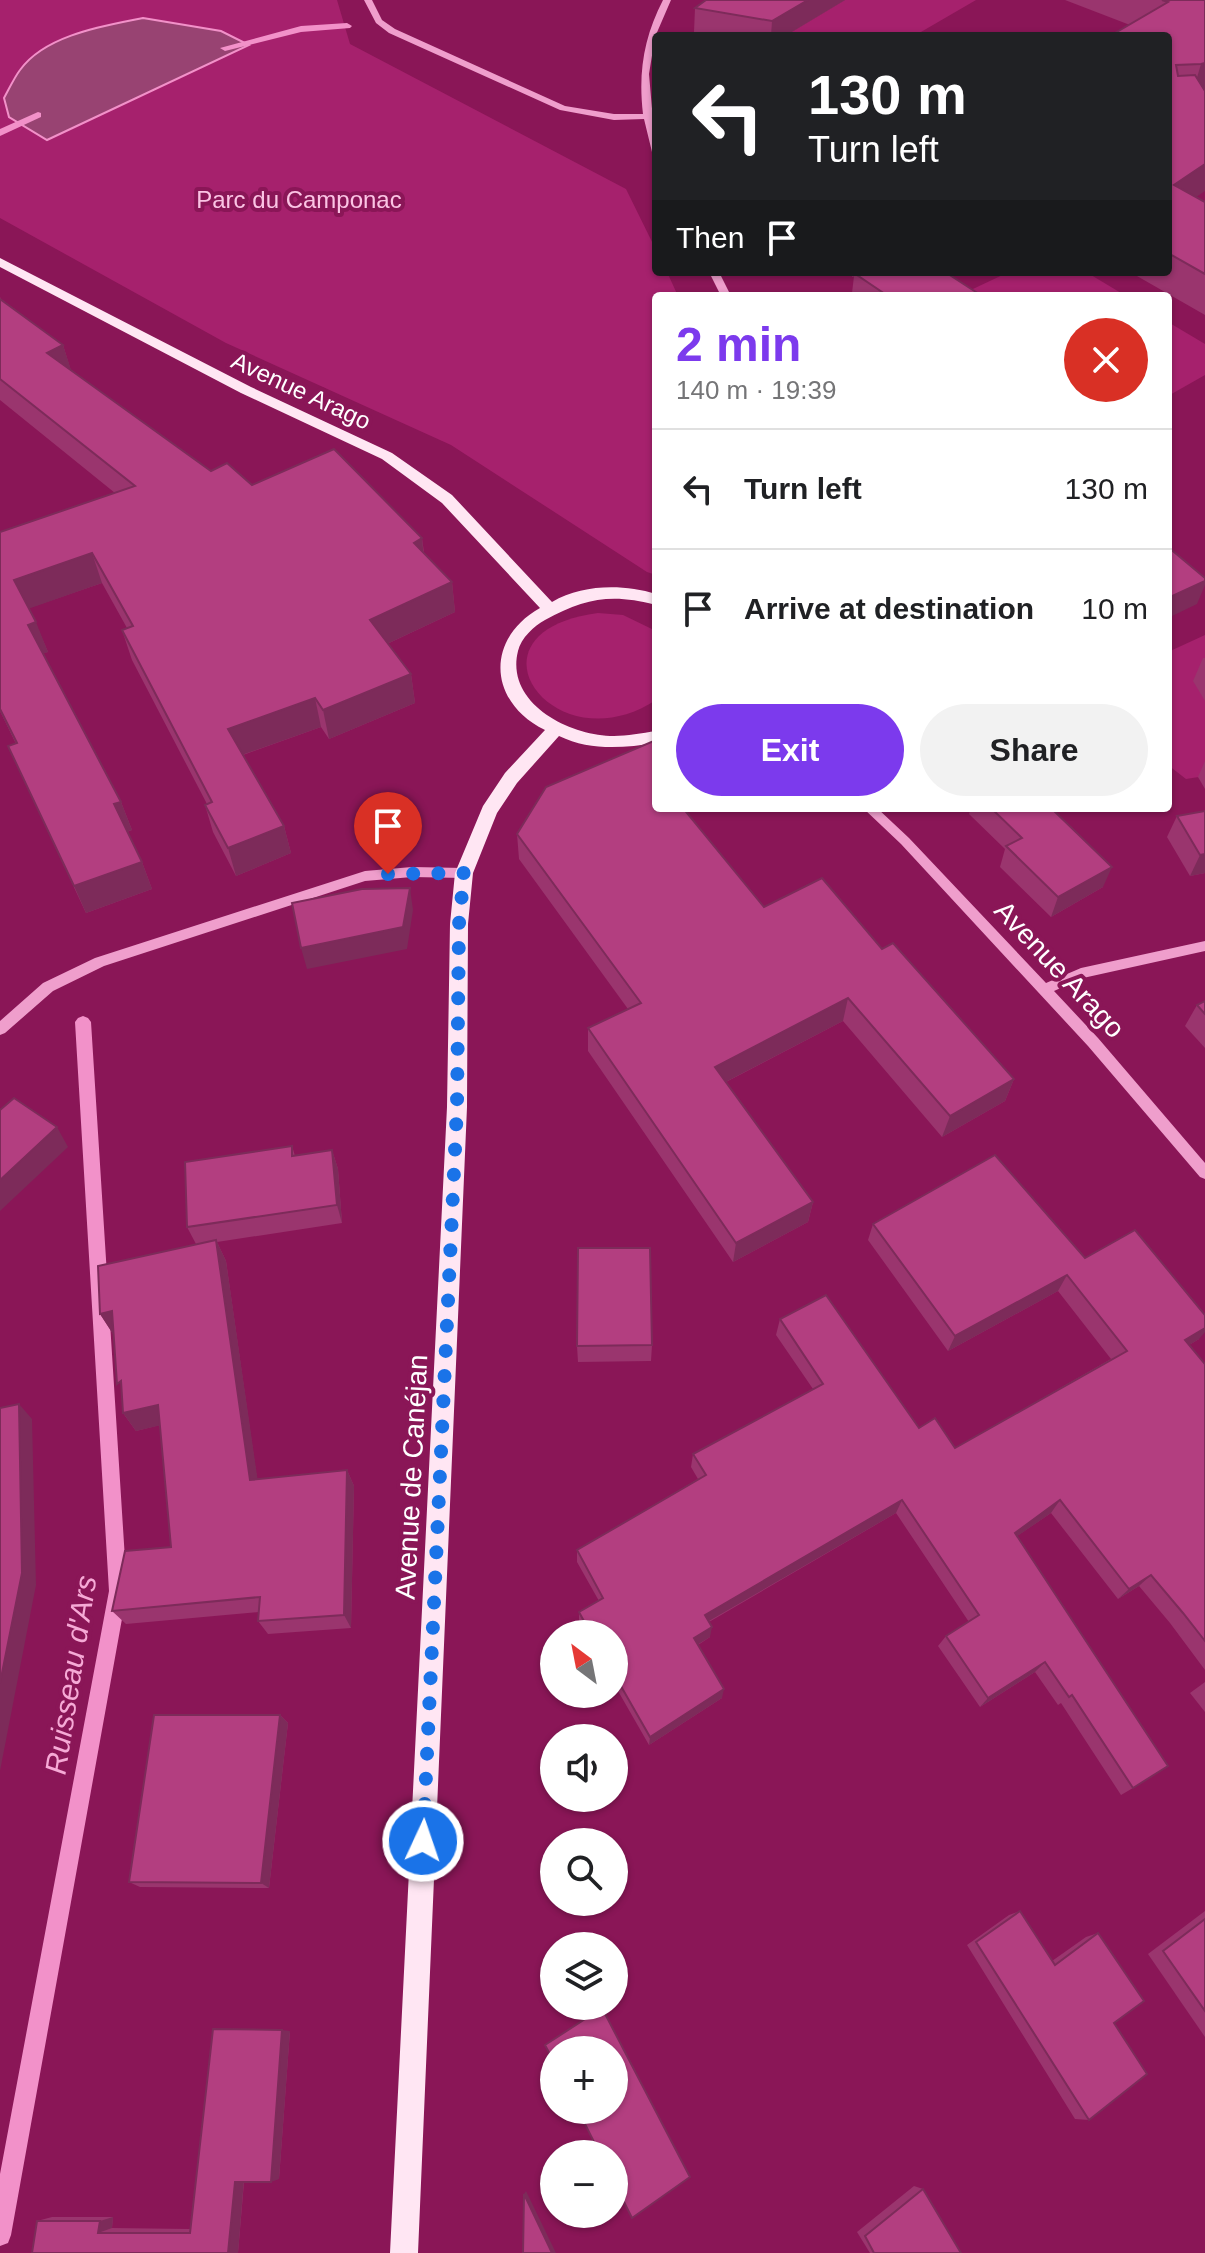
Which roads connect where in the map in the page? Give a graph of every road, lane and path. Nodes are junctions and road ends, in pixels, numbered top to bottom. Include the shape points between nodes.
1 (368, 0) edge
2 (667, 0) edge
3 (656, 32) edge
4 (652, 44) edge
5 (647, 116) junction
6 (652, 136) edge
7 (0, 262) edge
8 (652, 599) edge
9 (549, 608) junction
10 (554, 731) junction
11 (652, 738) edge
12 (873, 812) edge
13 (464, 873) junction
14 (1205, 946) edge
15 (1044, 990) junction
16 (0, 1029) edge
17 (1205, 1173) edge
18 (404, 2253) edge

1 - 5 street via 379,21 392,31 540,100 578,113
2 - 3 street
4 - 5 street via 645,65
5 - 6 street
7 - 9 main road, Avenue Arago via 233,384 387,456 447,499
8 - 9 main road via 613,593 580,596
9 - 10 main road via 526,625 511,646 507,669 513,693 529,714
10 - 11 main road via 597,743
10 - 13 main road, Avenue de Canéjan via 489,811
12 - 15 street, Avenue Arago
13 - 16 street via 365,876 100,962 48,987
13 - 18 main road, Avenue de Canéjan
14 - 15 street via 1081,973
15 - 17 street, Avenue Arago

